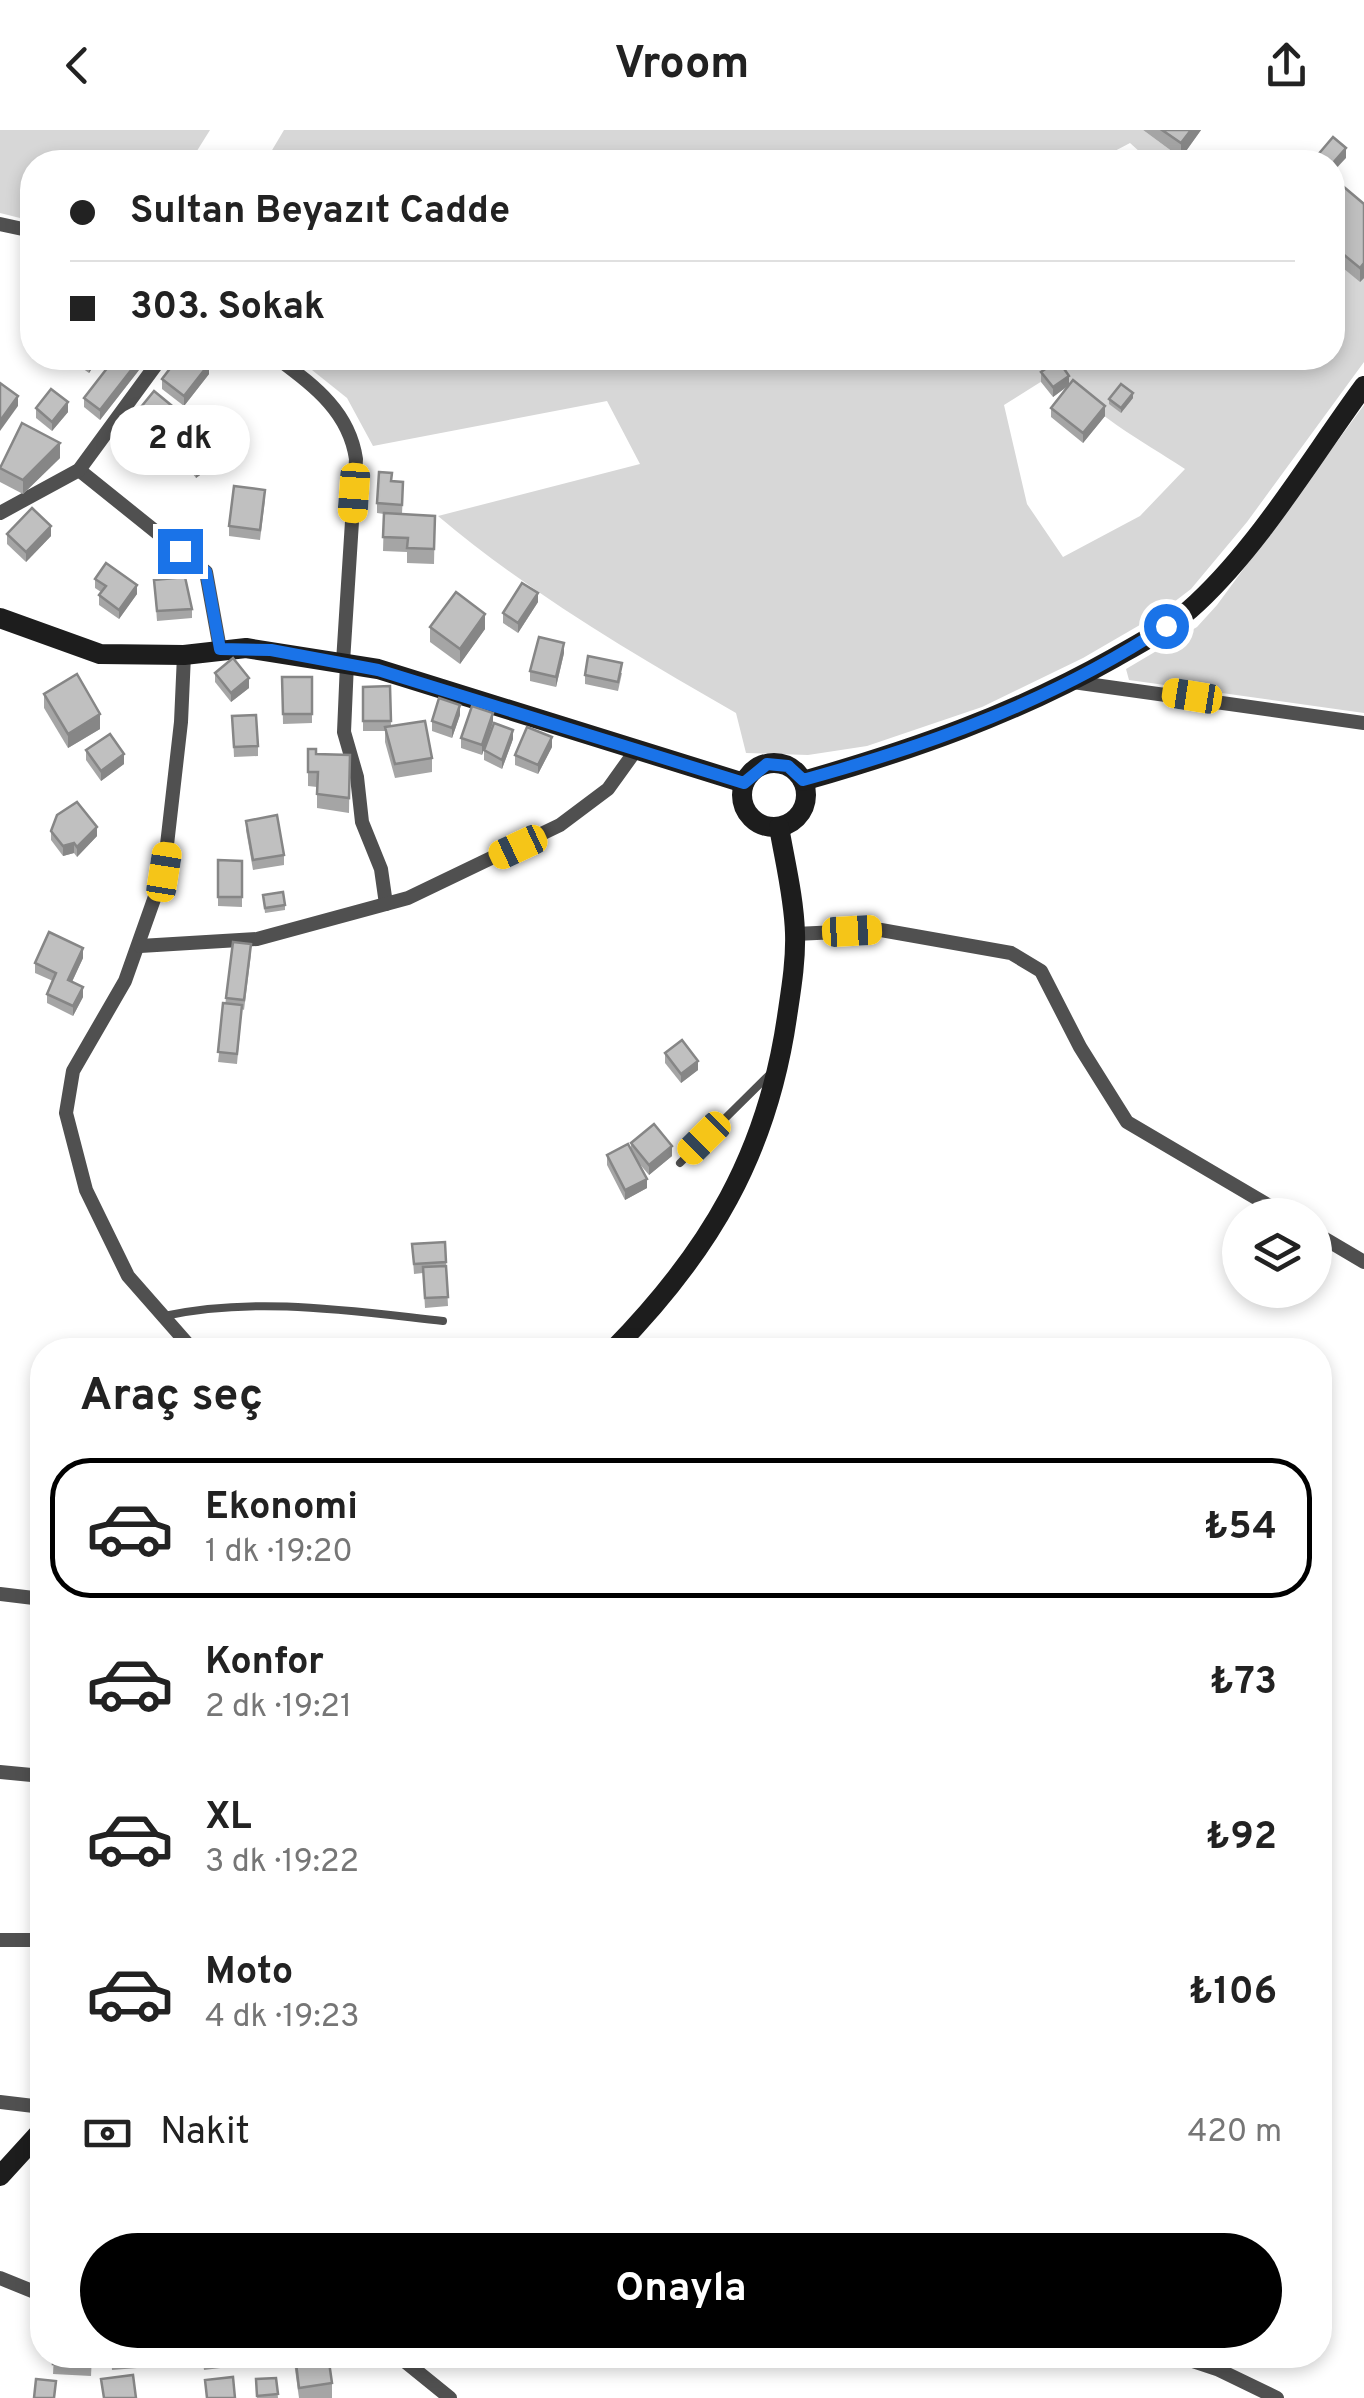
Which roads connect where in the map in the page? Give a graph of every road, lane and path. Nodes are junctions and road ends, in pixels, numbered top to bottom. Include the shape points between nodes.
1 (152, 370) edge
2 (292, 370) edge
3 (1364, 386) edge
4 (79, 470) junction
5 (0, 513) edge
6 (0, 618) edge
7 (220, 649) junction
8 (184, 656) junction
9 (345, 662) junction
10 (1072, 682) junction
11 (1364, 724) edge
12 (636, 750) junction
13 (803, 780) junction
14 (744, 783) junction
15 (780, 827) junction
16 (386, 904) junction
17 (795, 934) junction
18 (140, 946) junction
19 (779, 1064) junction
20 (680, 1163) dead end
21 (1255, 1198) edge
22 (1332, 1243) edge
23 (1364, 1262) edge
24 (162, 1317) junction
25 (443, 1321) dead end
26 (181, 1338) edge
27 (625, 1338) edge
28 (0, 1594) edge
29 (30, 1598) edge
30 (0, 1772) edge
31 (30, 1775) edge
32 (0, 1940) edge
33 (30, 1940) edge
34 (0, 2102) edge
35 (30, 2106) edge
36 (30, 2143) edge
37 (0, 2176) edge
38 (0, 2278) edge
39 (30, 2290) edge
40 (413, 2368) edge
41 (1218, 2368) edge
42 (450, 2398) edge
43 (1277, 2398) edge

1 - 4 street
2 - 9 street via 330,401 354,440
3 - 10 street via 1196,604
4 - 5 street
4 - 7 street via 206,572
6 - 8 street via 100,654
7 - 8 street
7 - 9 street
8 - 18 street via 171,829
9 - 12 street
9 - 16 street via 344,732
10 - 11 street
10 - 13 street via 949,736
12 - 14 street
12 - 16 street via 608,789 560,825
13 - 14 street via 777,763 757,768
13 - 15 street via 803,810
14 - 15 street via 749,816
15 - 17 street
16 - 18 street via 257,939
17 - 19 street
17 - 21 street via 880,930 1011,953 1041,972 1127,1122
18 - 24 street via 73,1070 66,1113 105,1232 128,1276
19 - 20 lane
19 - 27 street via 751,1154 716,1227
22 - 23 street
24 - 25 lane via 289,1306
24 - 26 street
28 - 29 street
30 - 31 street
32 - 33 street
34 - 35 street
36 - 37 street
38 - 39 street
40 - 42 street
41 - 43 street

